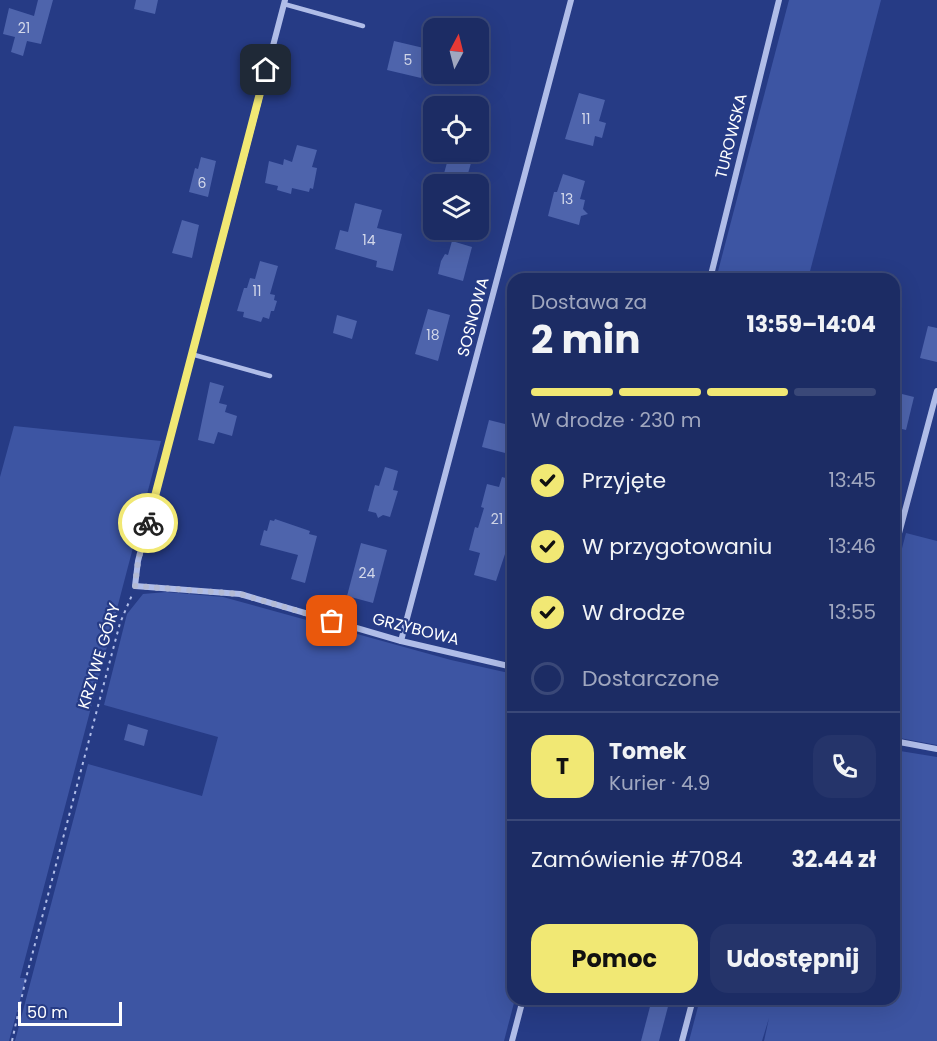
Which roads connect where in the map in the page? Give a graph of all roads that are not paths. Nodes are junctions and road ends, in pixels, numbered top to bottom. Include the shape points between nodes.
1 (572, 0) edge
2 (779, 0) edge
3 (284, 2) edge
4 (363, 26) dead end
5 (711, 273) edge
6 (191, 354) junction
7 (270, 376) dead end
8 (937, 392) edge
9 (900, 530) edge
10 (135, 586) joint
11 (401, 641) junction
12 (507, 666) edge
13 (900, 742) edge
14 (937, 748) edge
15 (521, 1005) edge
16 (691, 1005) edge
17 (512, 1041) edge
18 (682, 1041) edge

1 - 11 street, SOSNOWA
2 - 5 street, TUROWSKA
3 - 4 lane
3 - 6 street, KRZYWE GÓRY
6 - 7 lane
6 - 10 street, KRZYWE GÓRY
8 - 9 street
10 - 11 street, GRZYBOWA via 240,594
11 - 12 street, GRZYBOWA
13 - 14 street
15 - 17 street
16 - 18 street

